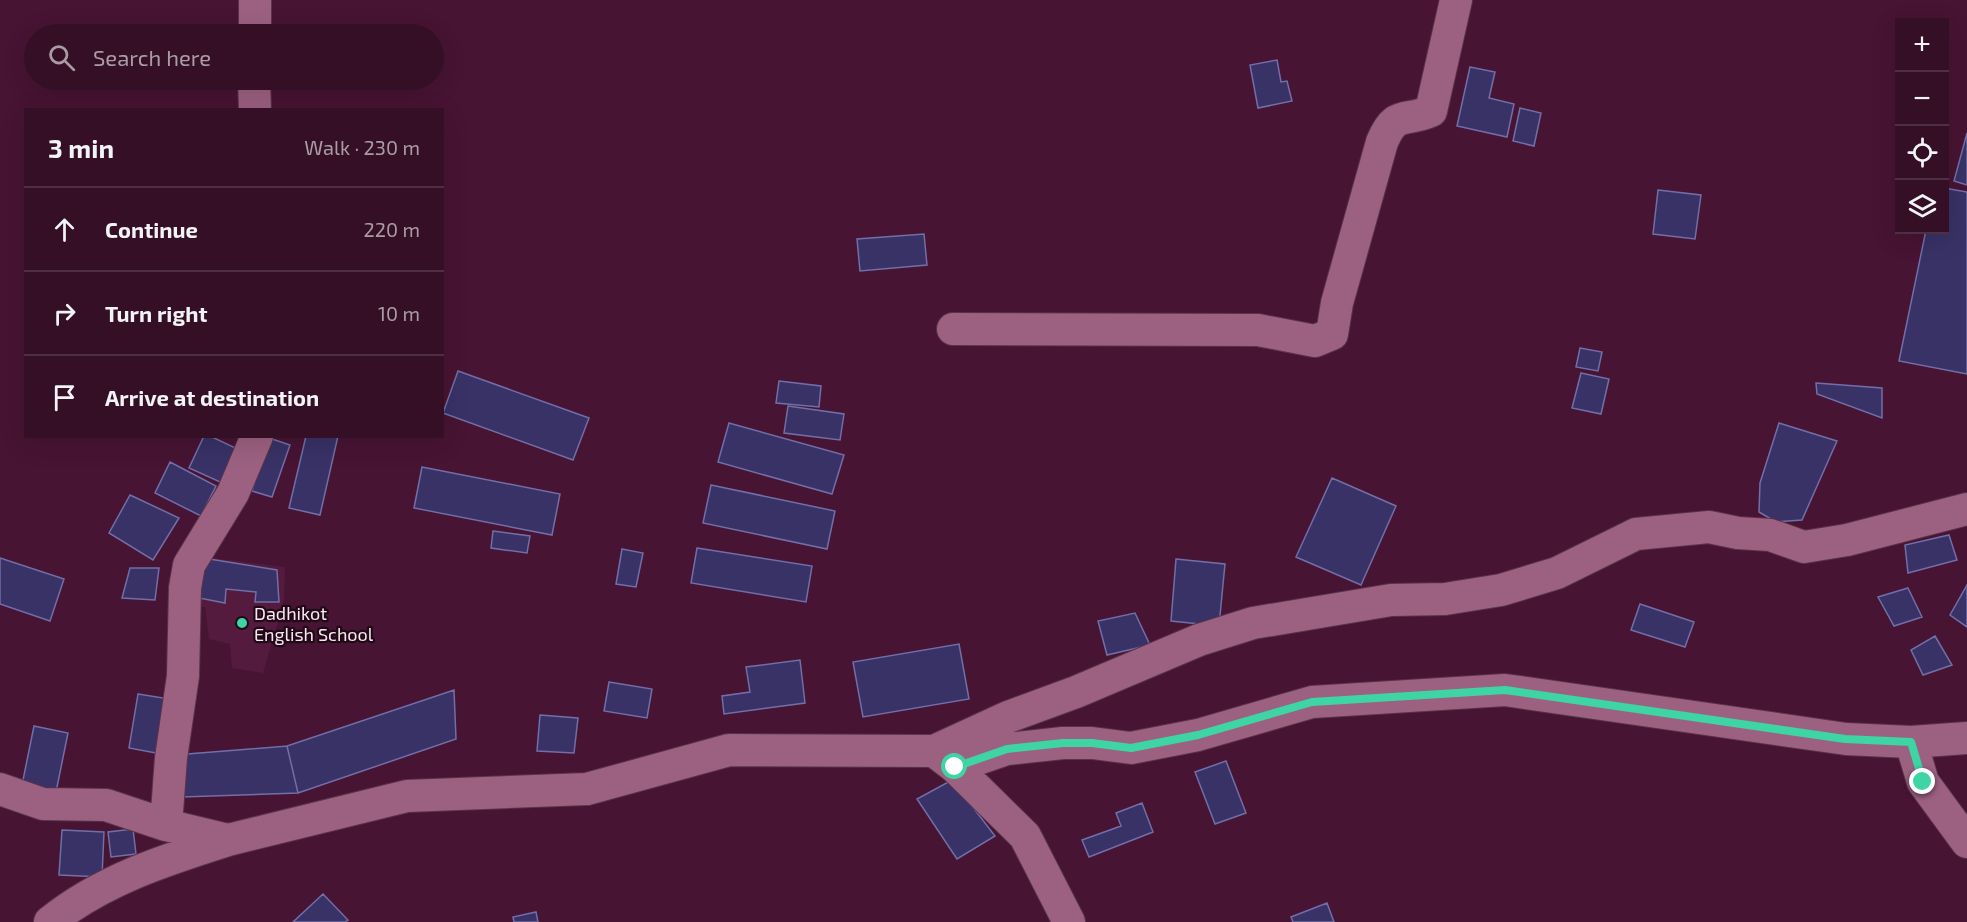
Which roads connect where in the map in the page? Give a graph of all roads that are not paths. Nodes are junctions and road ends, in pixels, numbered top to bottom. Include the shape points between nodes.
1 (255, 0) edge
2 (1456, 0) edge
3 (255, 24) edge
4 (254, 90) edge
5 (255, 108) edge
6 (952, 329) dead end
7 (256, 438) edge
8 (1967, 509) edge
9 (1967, 738) edge
10 (1911, 742) junction
11 (945, 759) junction
12 (0, 789) edge
13 (166, 825) junction
14 (228, 840) junction
15 (1967, 842) edge
16 (50, 922) edge
17 (1069, 922) edge

1 - 3 street
2 - 6 street via 1431,111 1416,118 1399,118 1382,142 1332,334 1315,341 1258,330
4 - 5 street
7 - 13 street via 233,493 189,565 183,676
8 - 11 street via 1803,547 1770,535 1708,527 1636,534 1557,573 1501,590 1445,599 1391,600 1253,623 1199,640 1076,693 1008,717
9 - 10 street
10 - 11 street via 1845,739 1505,690 1312,702 1198,735 1131,748 1063,743
10 - 15 street via 1923,782
11 - 14 street via 729,750 587,789 407,796
11 - 17 street via 1025,836
12 - 13 street via 43,804 106,805
13 - 14 street
14 - 16 street via 106,884

